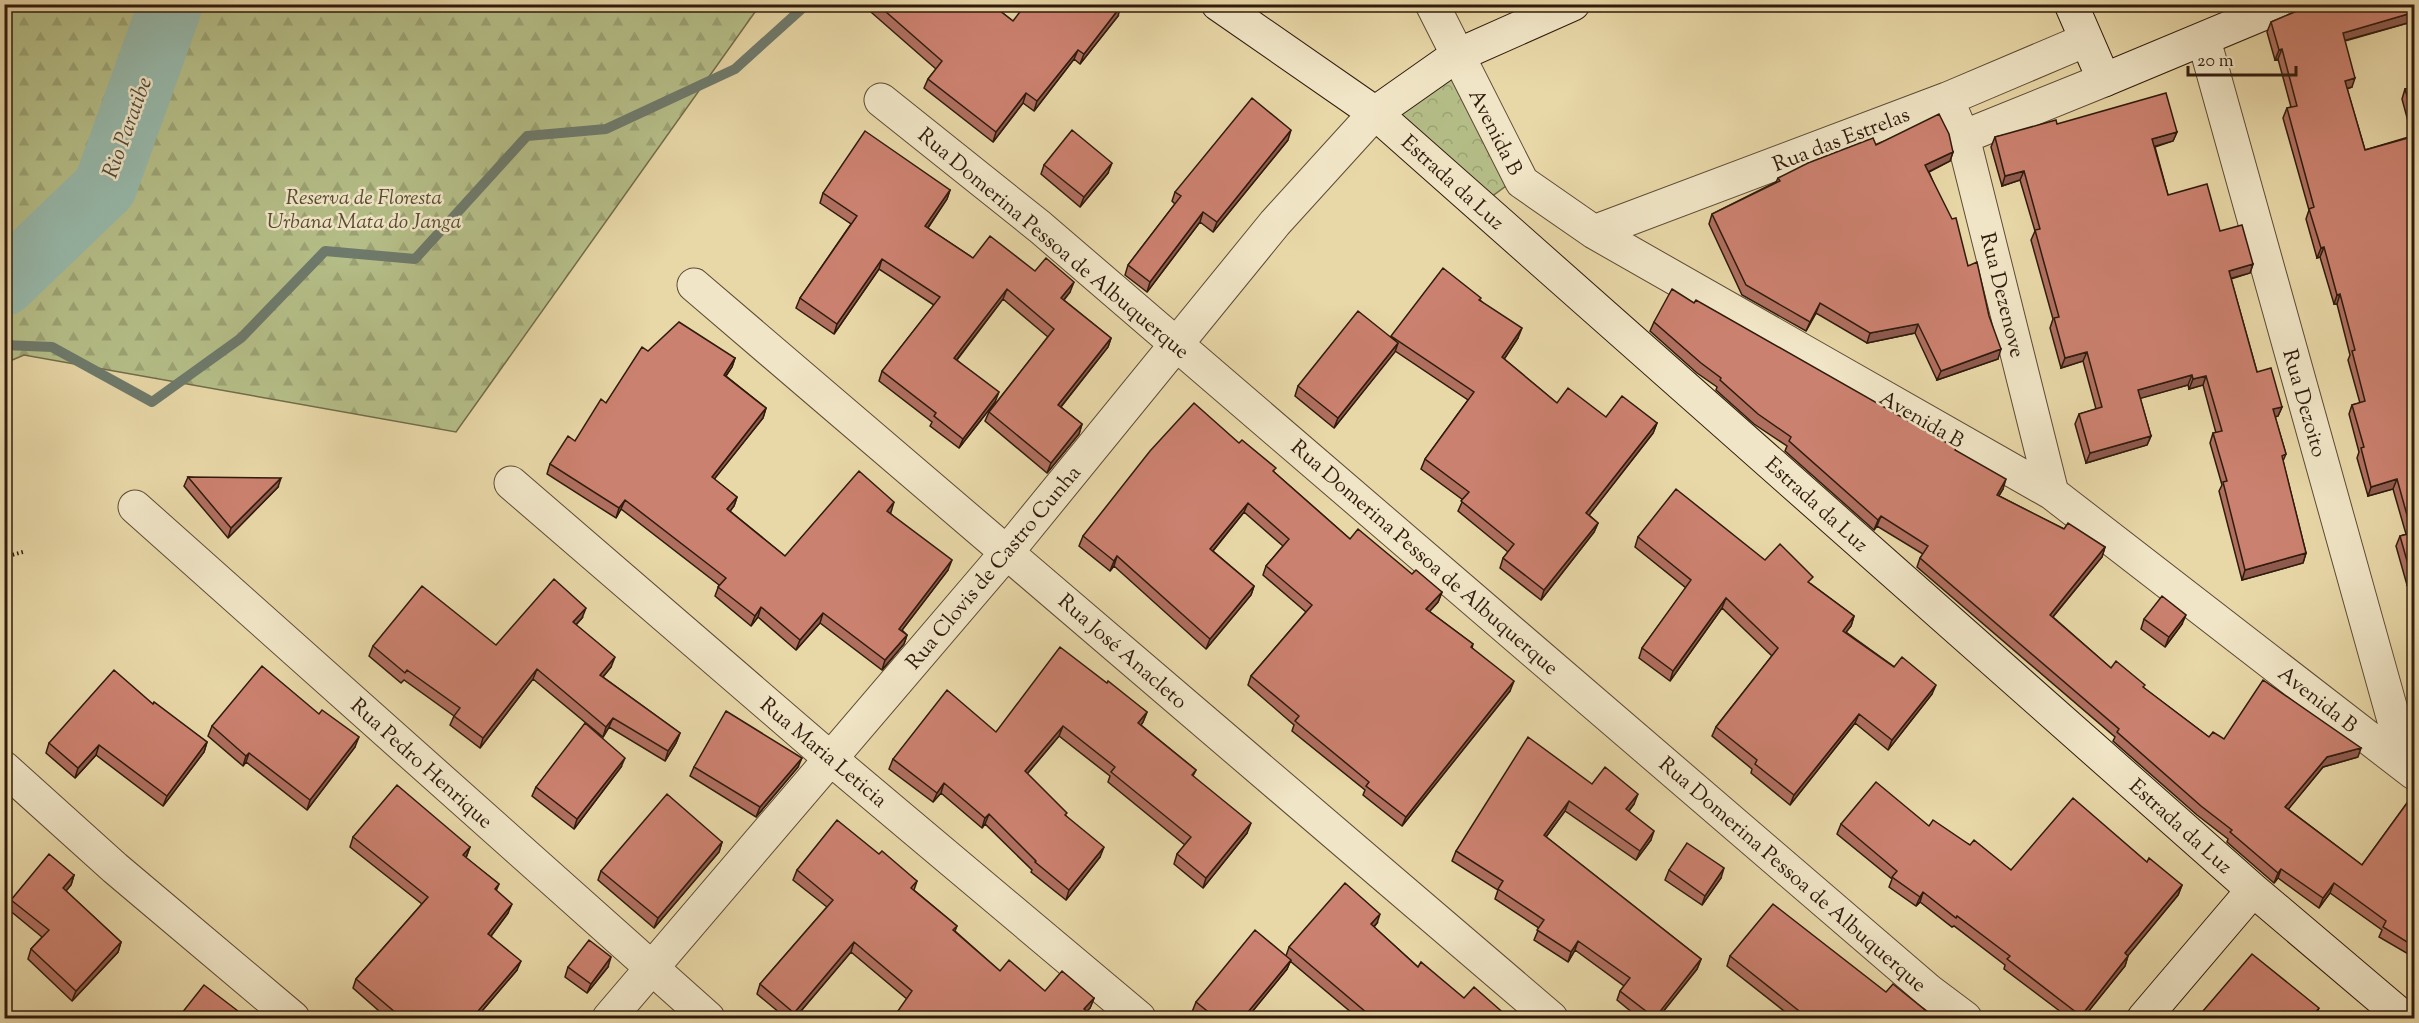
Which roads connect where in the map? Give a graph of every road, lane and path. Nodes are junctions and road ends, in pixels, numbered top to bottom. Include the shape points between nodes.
1 (1218, 4) edge
2 (1432, 4) edge
3 (1573, 4) edge
4 (2071, 4) edge
5 (2286, 4) edge
6 (2086, 40) junction
7 (2204, 40) junction
8 (1456, 56) junction
9 (2104, 80) junction
10 (1947, 99) junction
11 (881, 100) dead end
12 (1375, 112) junction
13 (1963, 136) junction
14 (1594, 232) junction
15 (694, 285) dead end
16 (1177, 344) junction
17 (511, 483) dead end
18 (2052, 494) junction
19 (135, 507) dead end
20 (22, 552) dead end
21 (1007, 552) junction
22 (4, 556) edge
23 (831, 759) junction
24 (4, 768) edge
25 (2411, 770) edge
26 (2253, 890) junction
27 (652, 968) junction
28 (293, 1018) edge
29 (609, 1018) edge
30 (708, 1018) edge
31 (1139, 1018) edge
32 (1551, 1018) edge
33 (1965, 1018) edge
34 (2144, 1018) edge
35 (2404, 1018) edge

1 - 12 street, Estrada da Luz
2 - 8 street, Avenida B
3 - 8 street, Rua Clovis de Castro Cunha
4 - 6 street
5 - 7 street
6 - 9 street
6 - 10 street, Rua das Estrelas
7 - 9 street
7 - 25 street, Rua Dezoito
8 - 12 street, Rua Clovis de Castro Cunha
8 - 14 street, Avenida B via 1522,182
9 - 13 street
10 - 13 street, Rua Dezenove
10 - 14 street, Rua das Estrelas
11 - 16 street, Rua Domerina Pessoa de Albuquerque via 1040,227
12 - 16 street, Rua Clovis de Castro Cunha via 1275,224
12 - 26 street, Estrada da Luz
13 - 18 street, Rua Dezenove
14 - 18 street, Avenida B
15 - 21 street, Rua José Anacleto
16 - 21 street, Rua Clovis de Castro Cunha
16 - 33 street, Rua Domerina Pessoa de Albuquerque
17 - 23 street, Rua Maria Leticia
18 - 25 street, Avenida B
19 - 27 street, Rua Pedro Henrique
20 - 22 path
21 - 23 street, Rua Clovis de Castro Cunha
21 - 32 street, Rua José Anacleto
23 - 27 street, Rua Clovis de Castro Cunha
23 - 31 street, Rua Maria Leticia
24 - 28 street via 115,868
26 - 34 street
26 - 35 street, Estrada da Luz
27 - 29 street, Rua Clovis de Castro Cunha
27 - 30 street, Rua Pedro Henrique

